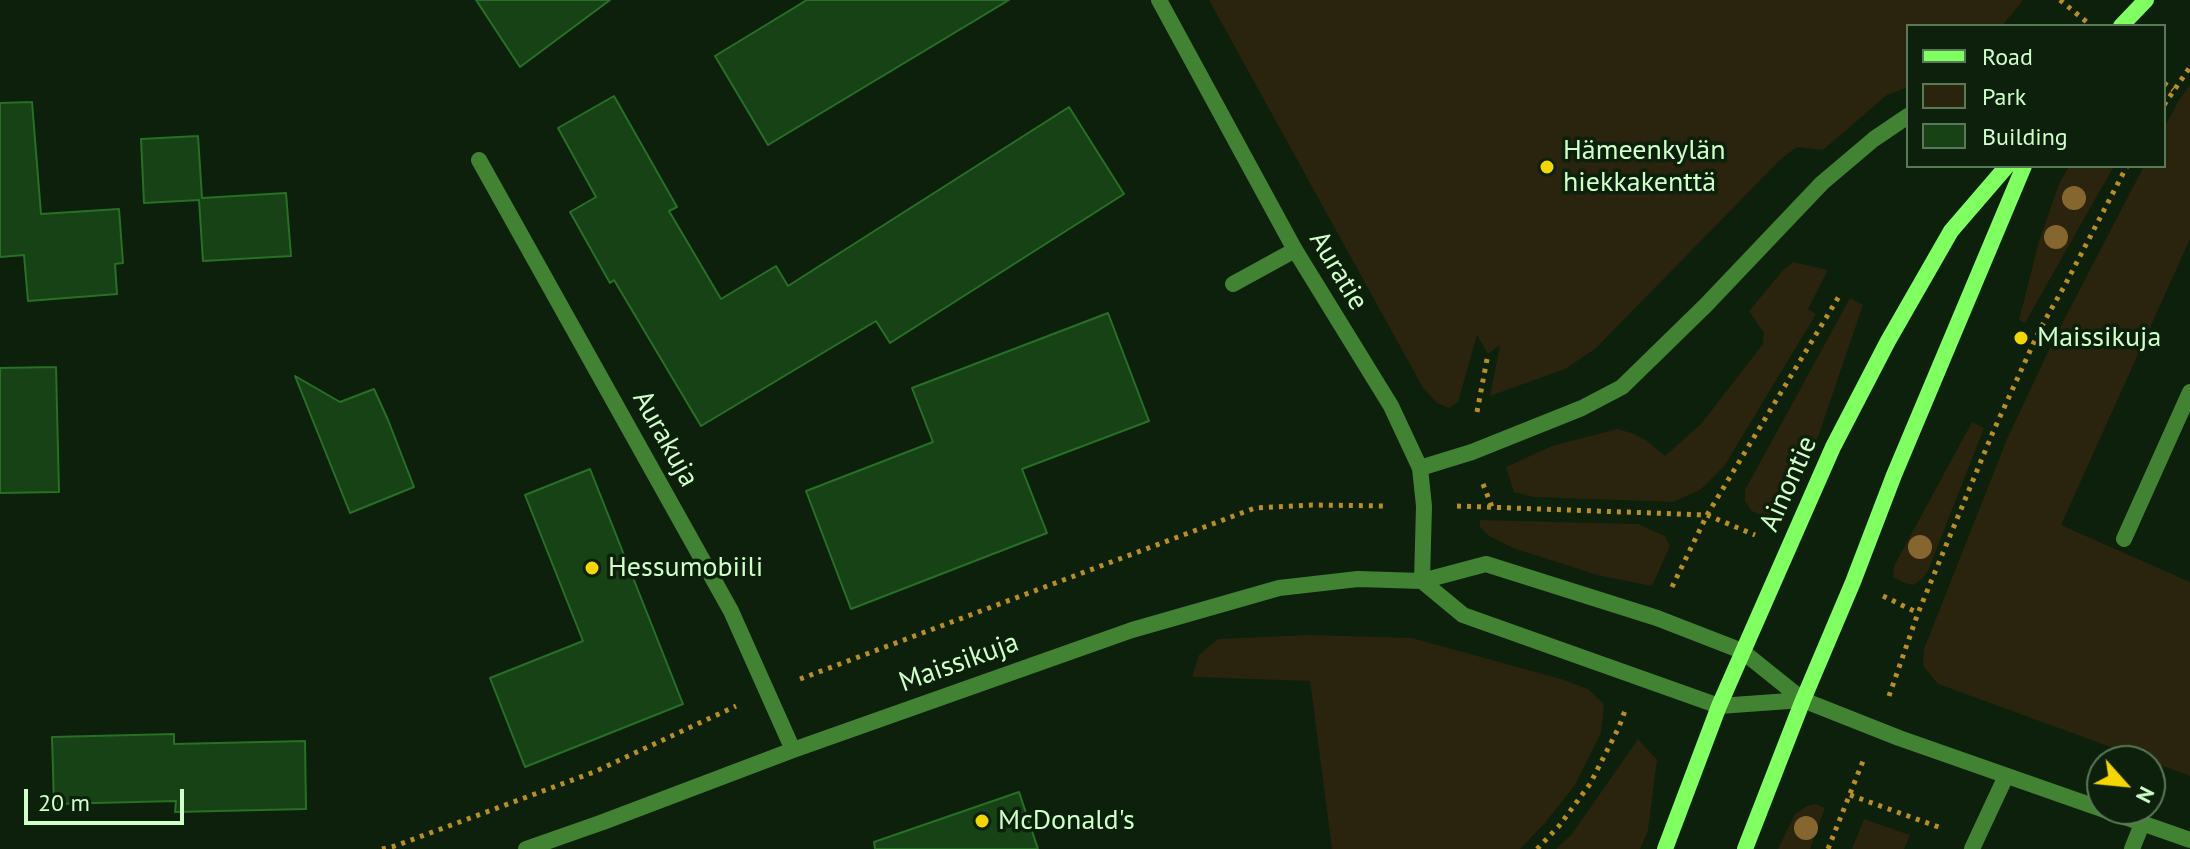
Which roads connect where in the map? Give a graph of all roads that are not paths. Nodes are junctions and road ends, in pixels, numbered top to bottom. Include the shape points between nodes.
1 (1159, 0) edge
2 (2146, 0) edge
3 (2123, 24) edge
4 (1906, 117) edge
5 (479, 160) dead end
6 (2005, 168) edge
7 (2023, 168) edge
8 (1295, 250) junction
9 (1233, 284) dead end
10 (2190, 392) edge
11 (1420, 468) junction
12 (2124, 539) dead end
13 (1422, 581) junction
14 (1742, 651) junction
15 (1803, 700) junction
16 (1719, 706) junction
17 (793, 750) junction
18 (2006, 776) junction
19 (2086, 804) edge
20 (2142, 825) edge
21 (2145, 825) edge
22 (2190, 840) edge
23 (1973, 844) edge
24 (526, 849) edge
25 (1665, 849) edge
26 (1745, 849) edge
27 (2132, 849) edge

1 - 8 street, Auratie
2 - 3 street
4 - 11 street via 1822,183 1622,387 1568,414
5 - 17 street, Aurakuja via 731,611
6 - 14 street, Ainontie via 1951,231 1888,341 1833,447
7 - 15 street
8 - 9 street
8 - 11 street, Auratie via 1391,406
10 - 12 street
11 - 13 street, Auratie
13 - 14 street, Maissikuja via 1486,564
13 - 16 street, Maissikuja via 1463,615
13 - 17 street, Maissikuja via 1358,579 1279,588 1132,630
14 - 15 street, Maissikuja
14 - 16 street, Ainontie
15 - 16 street, Maissikuja
15 - 18 street, Maissikuja
15 - 26 street
16 - 25 street, Ainontie
17 - 24 street, Maissikuja
18 - 19 street, Maissikuja
18 - 23 street
20 - 27 street
21 - 22 street, Maissikuja

